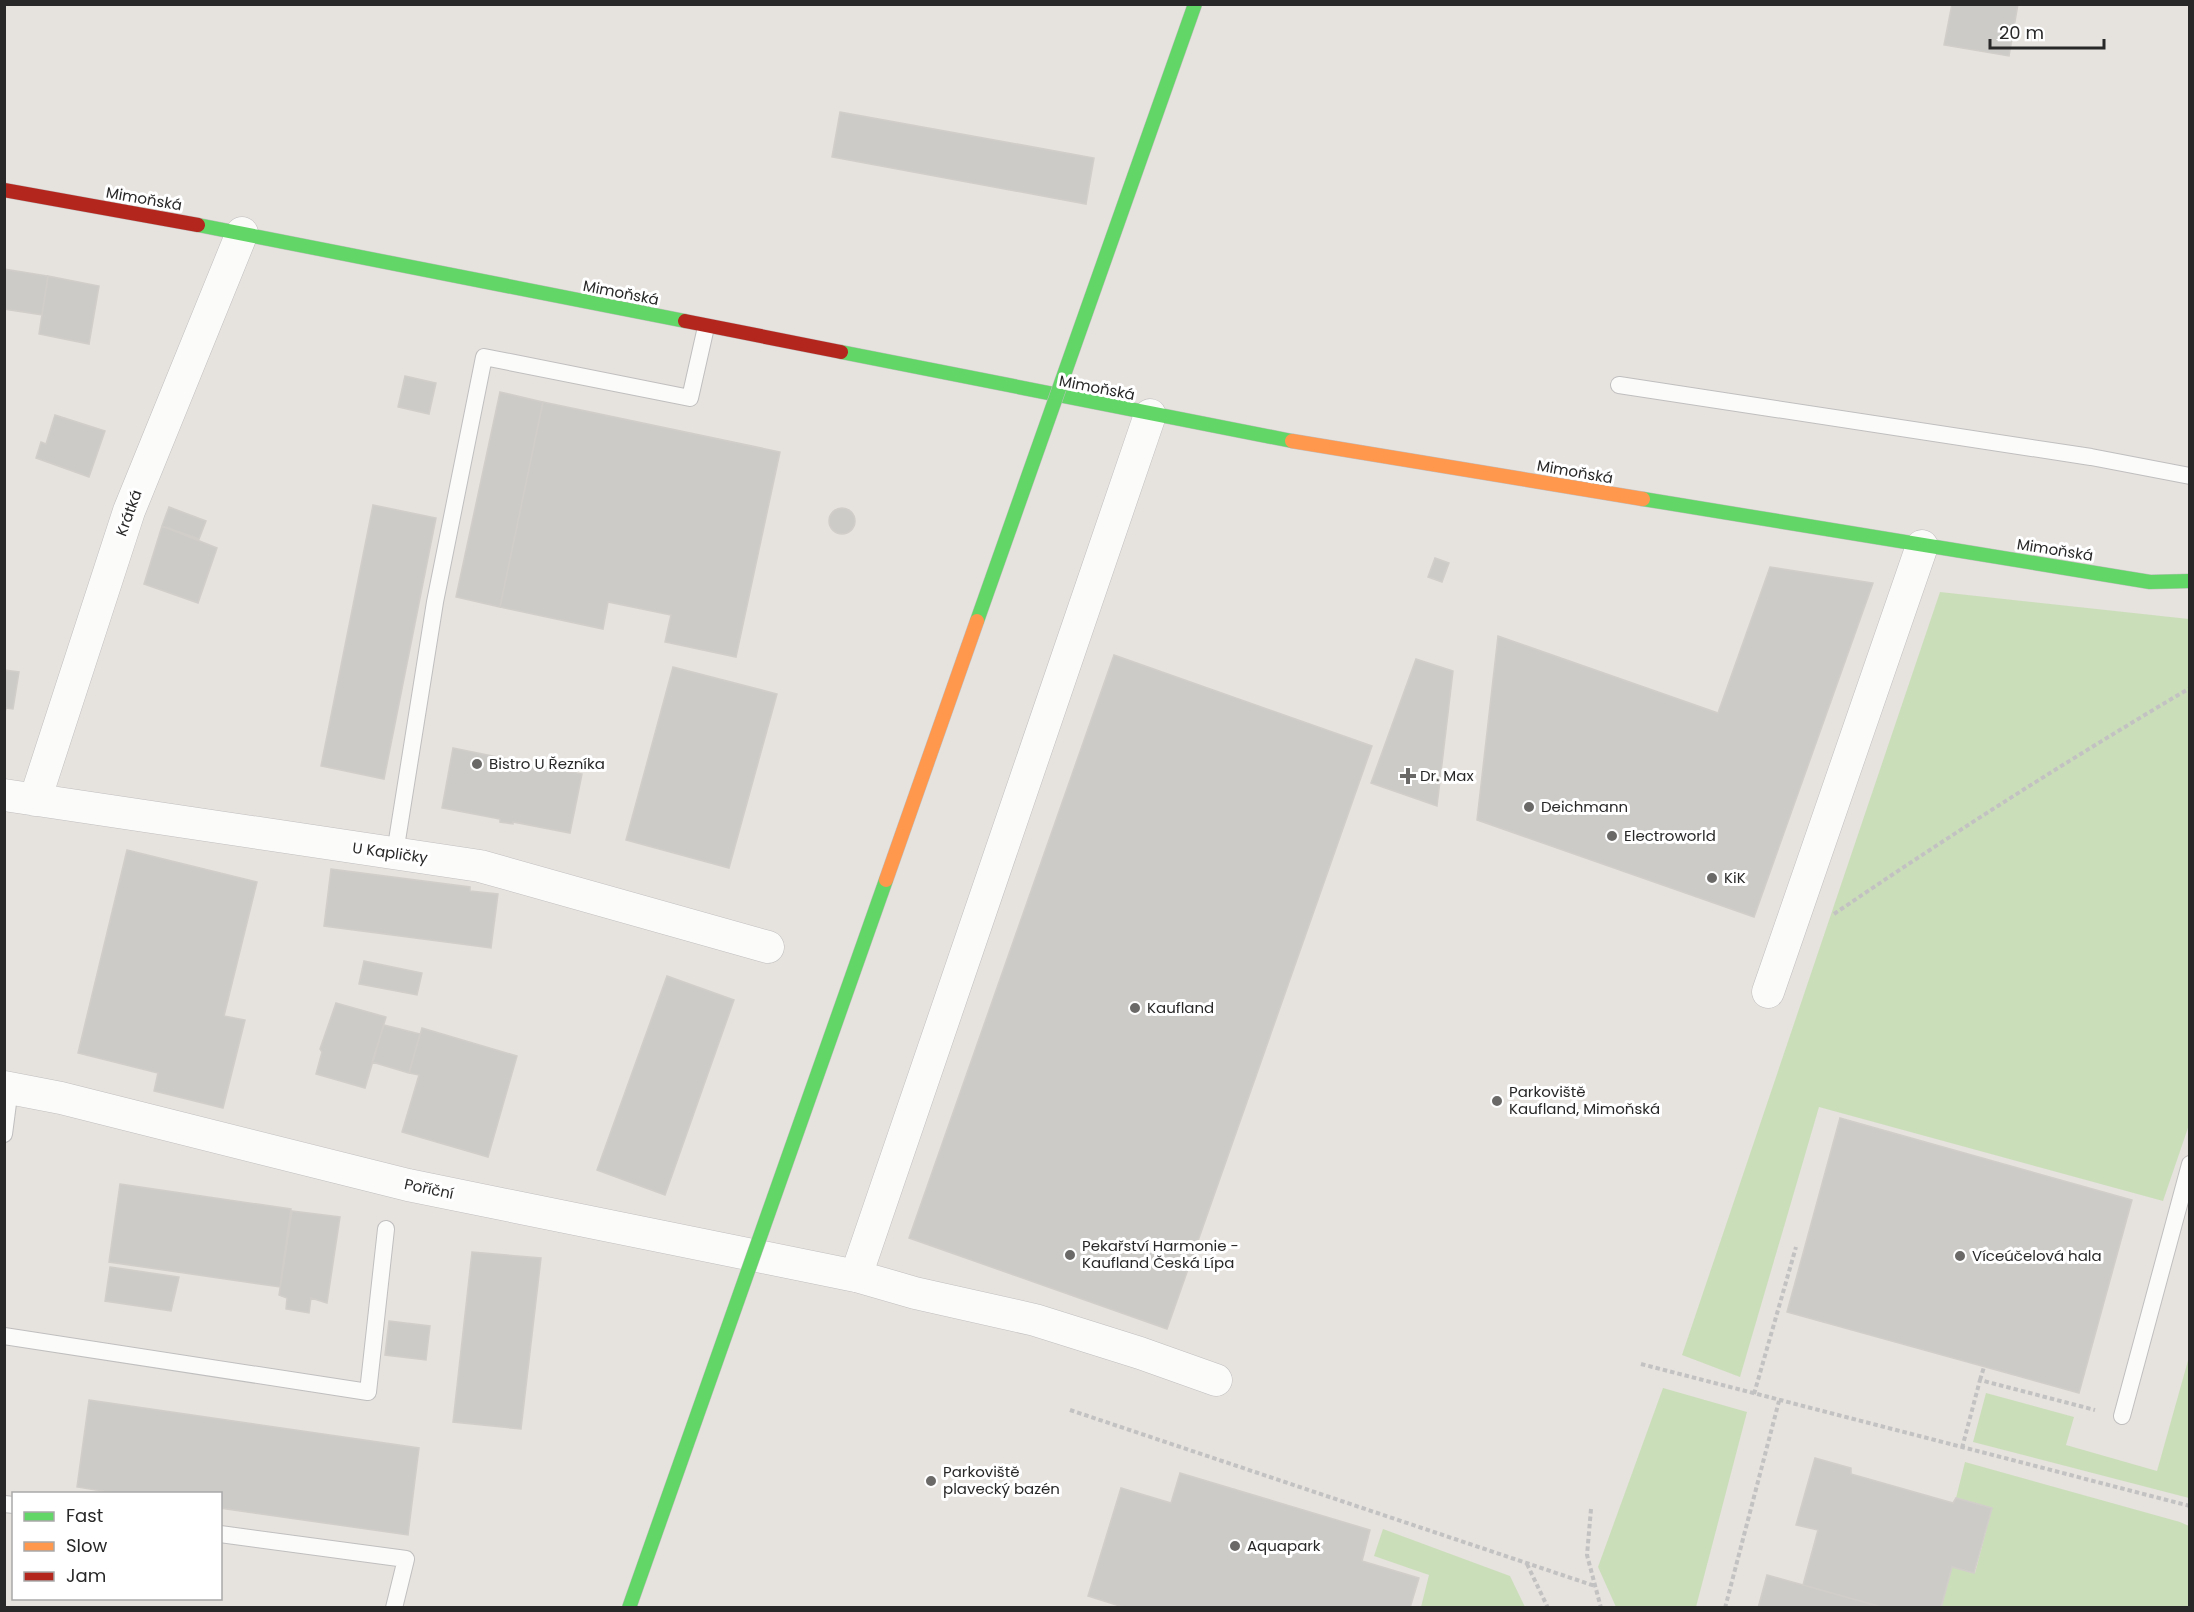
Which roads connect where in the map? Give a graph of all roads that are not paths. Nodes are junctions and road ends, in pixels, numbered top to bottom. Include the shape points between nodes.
1 (1195, 4) edge
2 (4, 190) edge
3 (242, 233) junction
4 (706, 327) junction
5 (1619, 386) dead end
6 (1150, 415) junction
7 (2190, 476) edge
8 (1922, 546) junction
9 (2190, 581) edge
10 (4, 795) edge
11 (35, 800) junction
12 (394, 853) junction
13 (768, 947) dead end
14 (1768, 992) dead end
15 (7, 1087) edge
16 (4, 1134) edge
17 (2190, 1164) edge
18 (386, 1229) dead end
19 (856, 1276) junction
20 (4, 1336) edge
21 (1216, 1380) dead end
22 (2121, 1416) road end
23 (222, 1534) edge
24 (394, 1608) edge
25 (629, 1608) edge

1 - 25 street, bridge
2 - 3 street, Mimoňská
3 - 4 street, Mimoňská
3 - 11 street, Krátká via 129,511
4 - 6 street, Mimoňská
4 - 12 lane via 690,398 484,357 435,602
5 - 7 lane via 2091,457
6 - 8 street, Mimoňská
6 - 19 street
8 - 9 street, Mimoňská via 2150,582
8 - 14 street
10 - 11 street, U Kapličky
11 - 12 street, U Kapličky
12 - 13 street, U Kapličky via 480,866
15 - 16 lane
15 - 19 street, Poříční via 408,1185
17 - 22 lane
18 - 20 lane via 368,1392
19 - 21 street, Poříční via 1035,1320
23 - 24 lane via 406,1559

